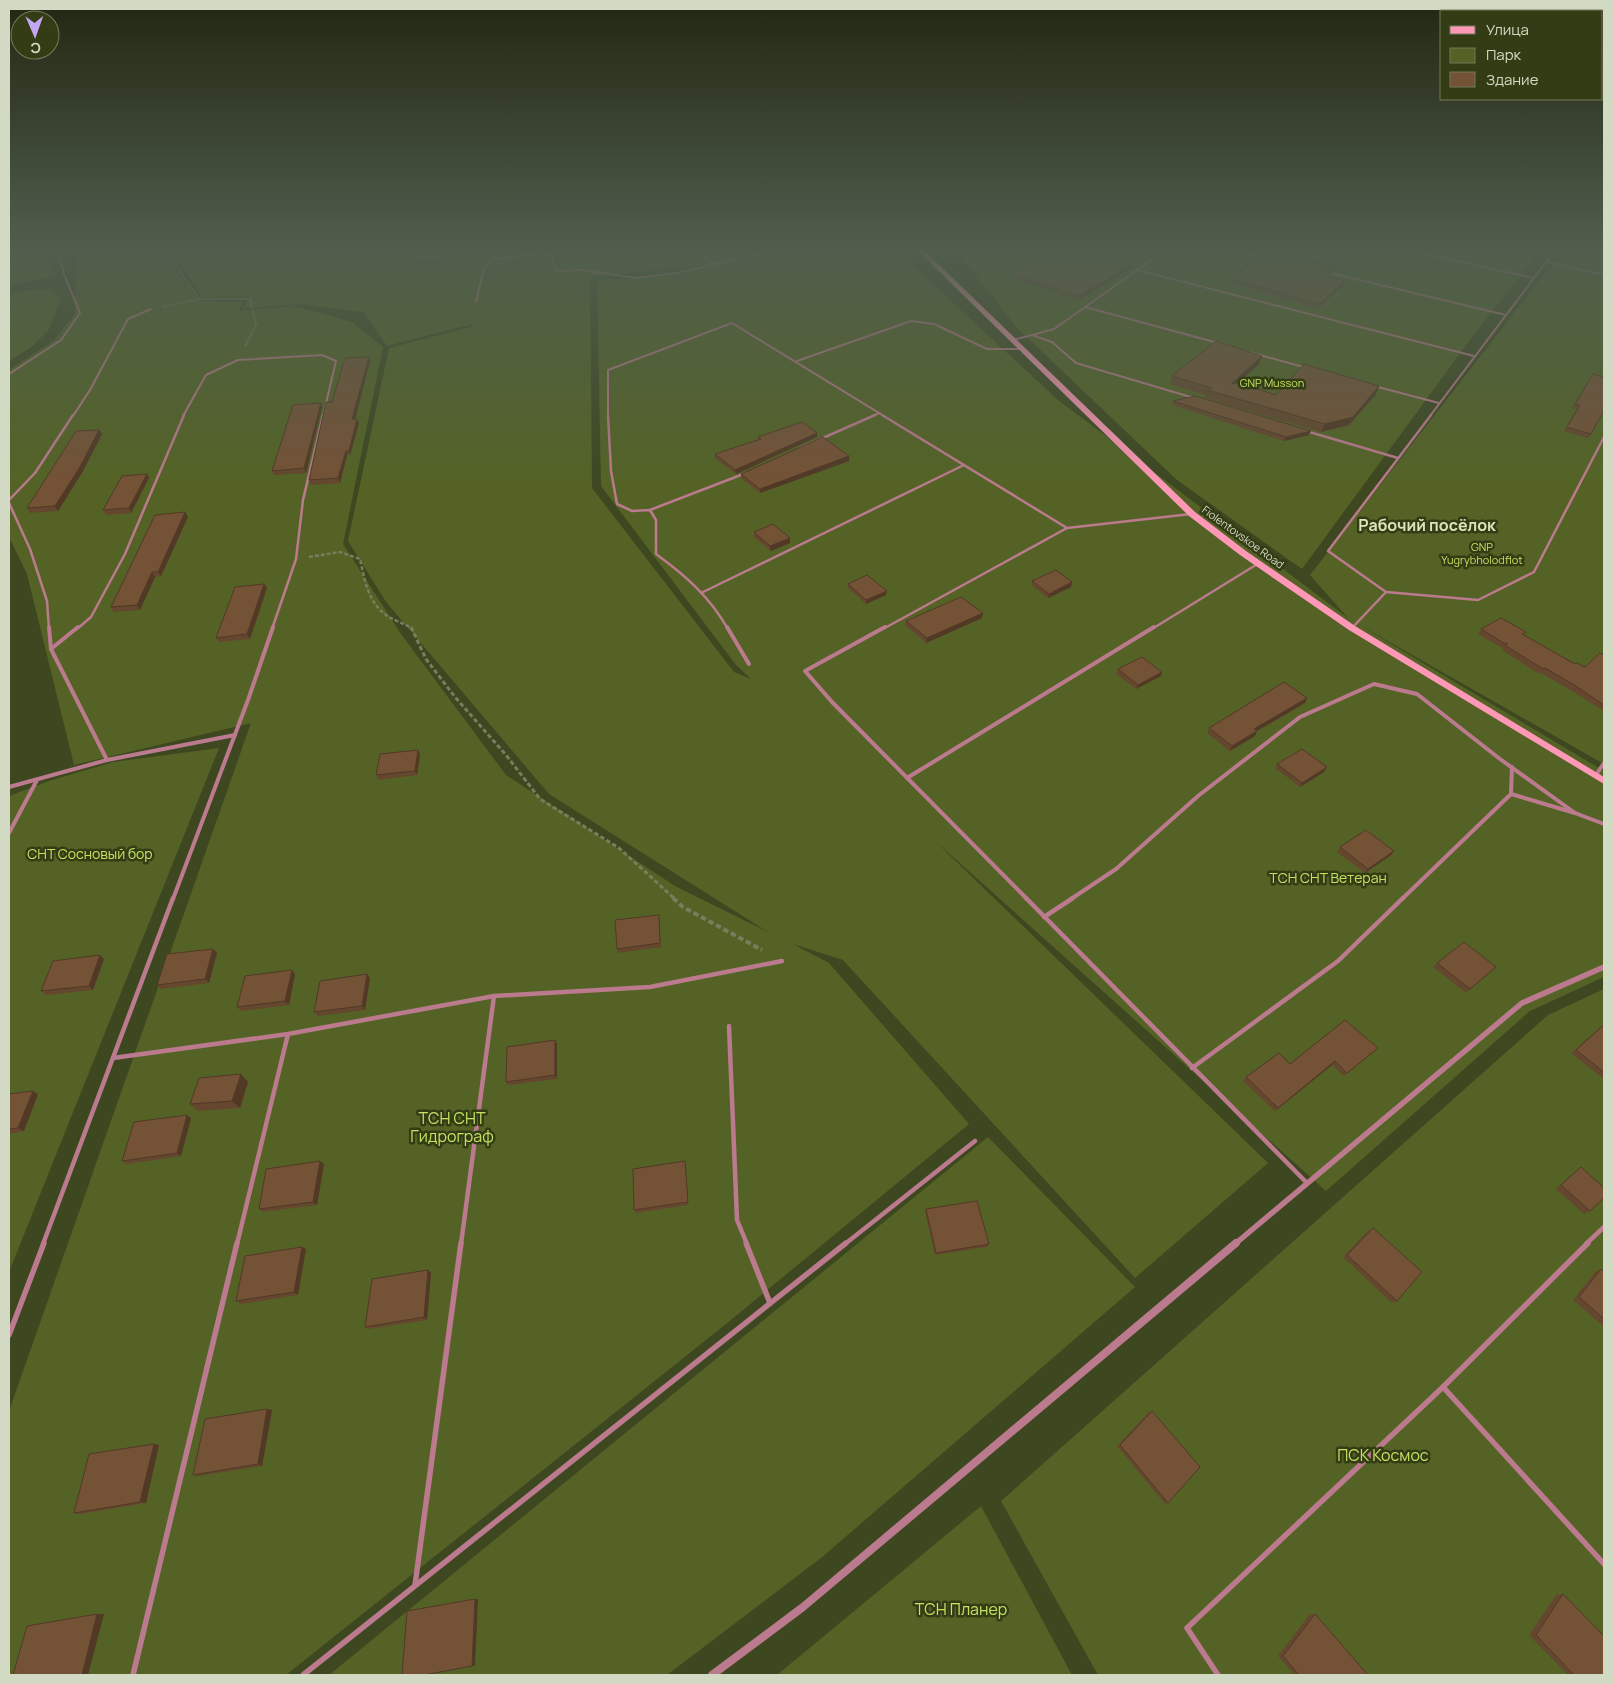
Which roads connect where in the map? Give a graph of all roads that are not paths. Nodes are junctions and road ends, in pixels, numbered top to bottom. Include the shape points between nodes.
1 (69, 328) edge
2 (123, 328) edge
3 (720, 328) edge
4 (740, 328) edge
5 (893, 328) edge
6 (942, 328) edge
7 (1000, 328) edge
8 (1056, 328) edge
9 (1160, 328) edge
10 (1363, 328) edge
11 (1496, 328) edge
12 (1032, 335) junction
13 (1013, 340) junction
14 (1219, 344) edge
15 (1022, 349) junction
16 (1248, 351) edge
17 (1474, 356) junction
18 (797, 361) junction
19 (1314, 370) edge
20 (9, 374) edge
21 (1372, 385) edge
22 (1199, 399) edge
23 (1439, 403) junction
24 (880, 413) junction
25 (1303, 430) edge
26 (1604, 437) edge
27 (794, 450) edge
28 (1398, 458) junction
29 (964, 465) junction
30 (751, 470) edge
31 (9, 502) edge
32 (650, 510) junction
33 (1192, 514) junction
34 (1067, 528) junction
35 (1258, 563) junction
36 (1386, 592) junction
37 (701, 593) junction
38 (1352, 628) junction
39 (50, 649) junction
40 (749, 664) dead end
41 (235, 735) junction
42 (107, 760) junction
43 (1604, 763) edge
44 (1512, 767) junction
45 (1598, 772) dead end
46 (907, 778) junction
47 (38, 780) junction
48 (1604, 781) edge
49 (9, 787) edge
50 (1511, 794) junction
51 (1574, 813) junction
52 (1604, 824) edge
53 (9, 833) edge
54 (1044, 917) junction
55 (782, 961) road end
56 (1604, 967) edge
57 (494, 996) junction
58 (729, 1026) dead end
59 (288, 1034) junction
60 (112, 1058) junction
61 (1192, 1068) junction
62 (975, 1141) dead end
63 (1307, 1183) junction
64 (1604, 1227) edge
65 (770, 1303) junction
66 (9, 1335) edge
67 (1443, 1386) junction
68 (1604, 1564) edge
69 (415, 1585) junction
70 (133, 1675) edge
71 (303, 1675) edge
72 (712, 1675) edge
73 (1218, 1675) edge

1 - 20 lane via 60,340
2 - 31 lane via 90,390 35,473
3 - 32 lane via 608,370 610,447 617,504 632,511
4 - 18 lane
5 - 18 lane
6 - 15 lane via 987,349
7 - 13 main road, Fiolentovskoe Road
8 - 12 lane
9 - 14 lane
10 - 17 lane
11 - 17 lane
12 - 13 lane
12 - 22 lane via 1052,342 1076,363
13 - 15 main road, Fiolentovskoe Road
15 - 33 main road, Fiolentovskoe Road
16 - 19 lane
17 - 23 lane
18 - 24 lane
21 - 23 lane
23 - 28 lane
24 - 27 lane
24 - 29 lane
25 - 28 lane
26 - 36 lane via 1534,572 1478,600
28 - 36 lane via 1328,551
29 - 34 lane
29 - 37 lane
30 - 32 lane
31 - 39 lane via 30,549 47,601
32 - 37 lane via 656,520 656,554
33 - 34 lane
33 - 35 main road, Fiolentovskoe Road
34 - 46 lane via 805,671
35 - 38 main road, Fiolentovskoe Road
35 - 46 lane
36 - 38 lane
37 - 40 lane via 715,606
38 - 48 main road, Fiolentovskoe Road
39 - 41 lane via 91,617 125,554 178,428 206,374 238,360 322,355 336,361 303,500 296,559
39 - 42 lane
41 - 42 lane
41 - 60 lane
42 - 47 lane
43 - 45 lane
44 - 50 lane
44 - 51 lane
44 - 54 lane via 1417,694 1374,684 1300,717 1198,796 1116,869
46 - 54 lane
47 - 49 lane
47 - 53 lane
50 - 51 lane
50 - 61 lane via 1338,961
51 - 52 lane
54 - 61 lane
55 - 57 lane via 650,988
56 - 63 street via 1522,1003
57 - 59 lane
57 - 69 lane
58 - 65 lane via 737,1220
59 - 60 lane
59 - 70 lane
60 - 66 lane
61 - 63 lane
62 - 65 lane
63 - 72 street via 803,1607
64 - 67 lane
65 - 69 lane
67 - 68 lane
67 - 73 lane via 1187,1628
69 - 71 lane

